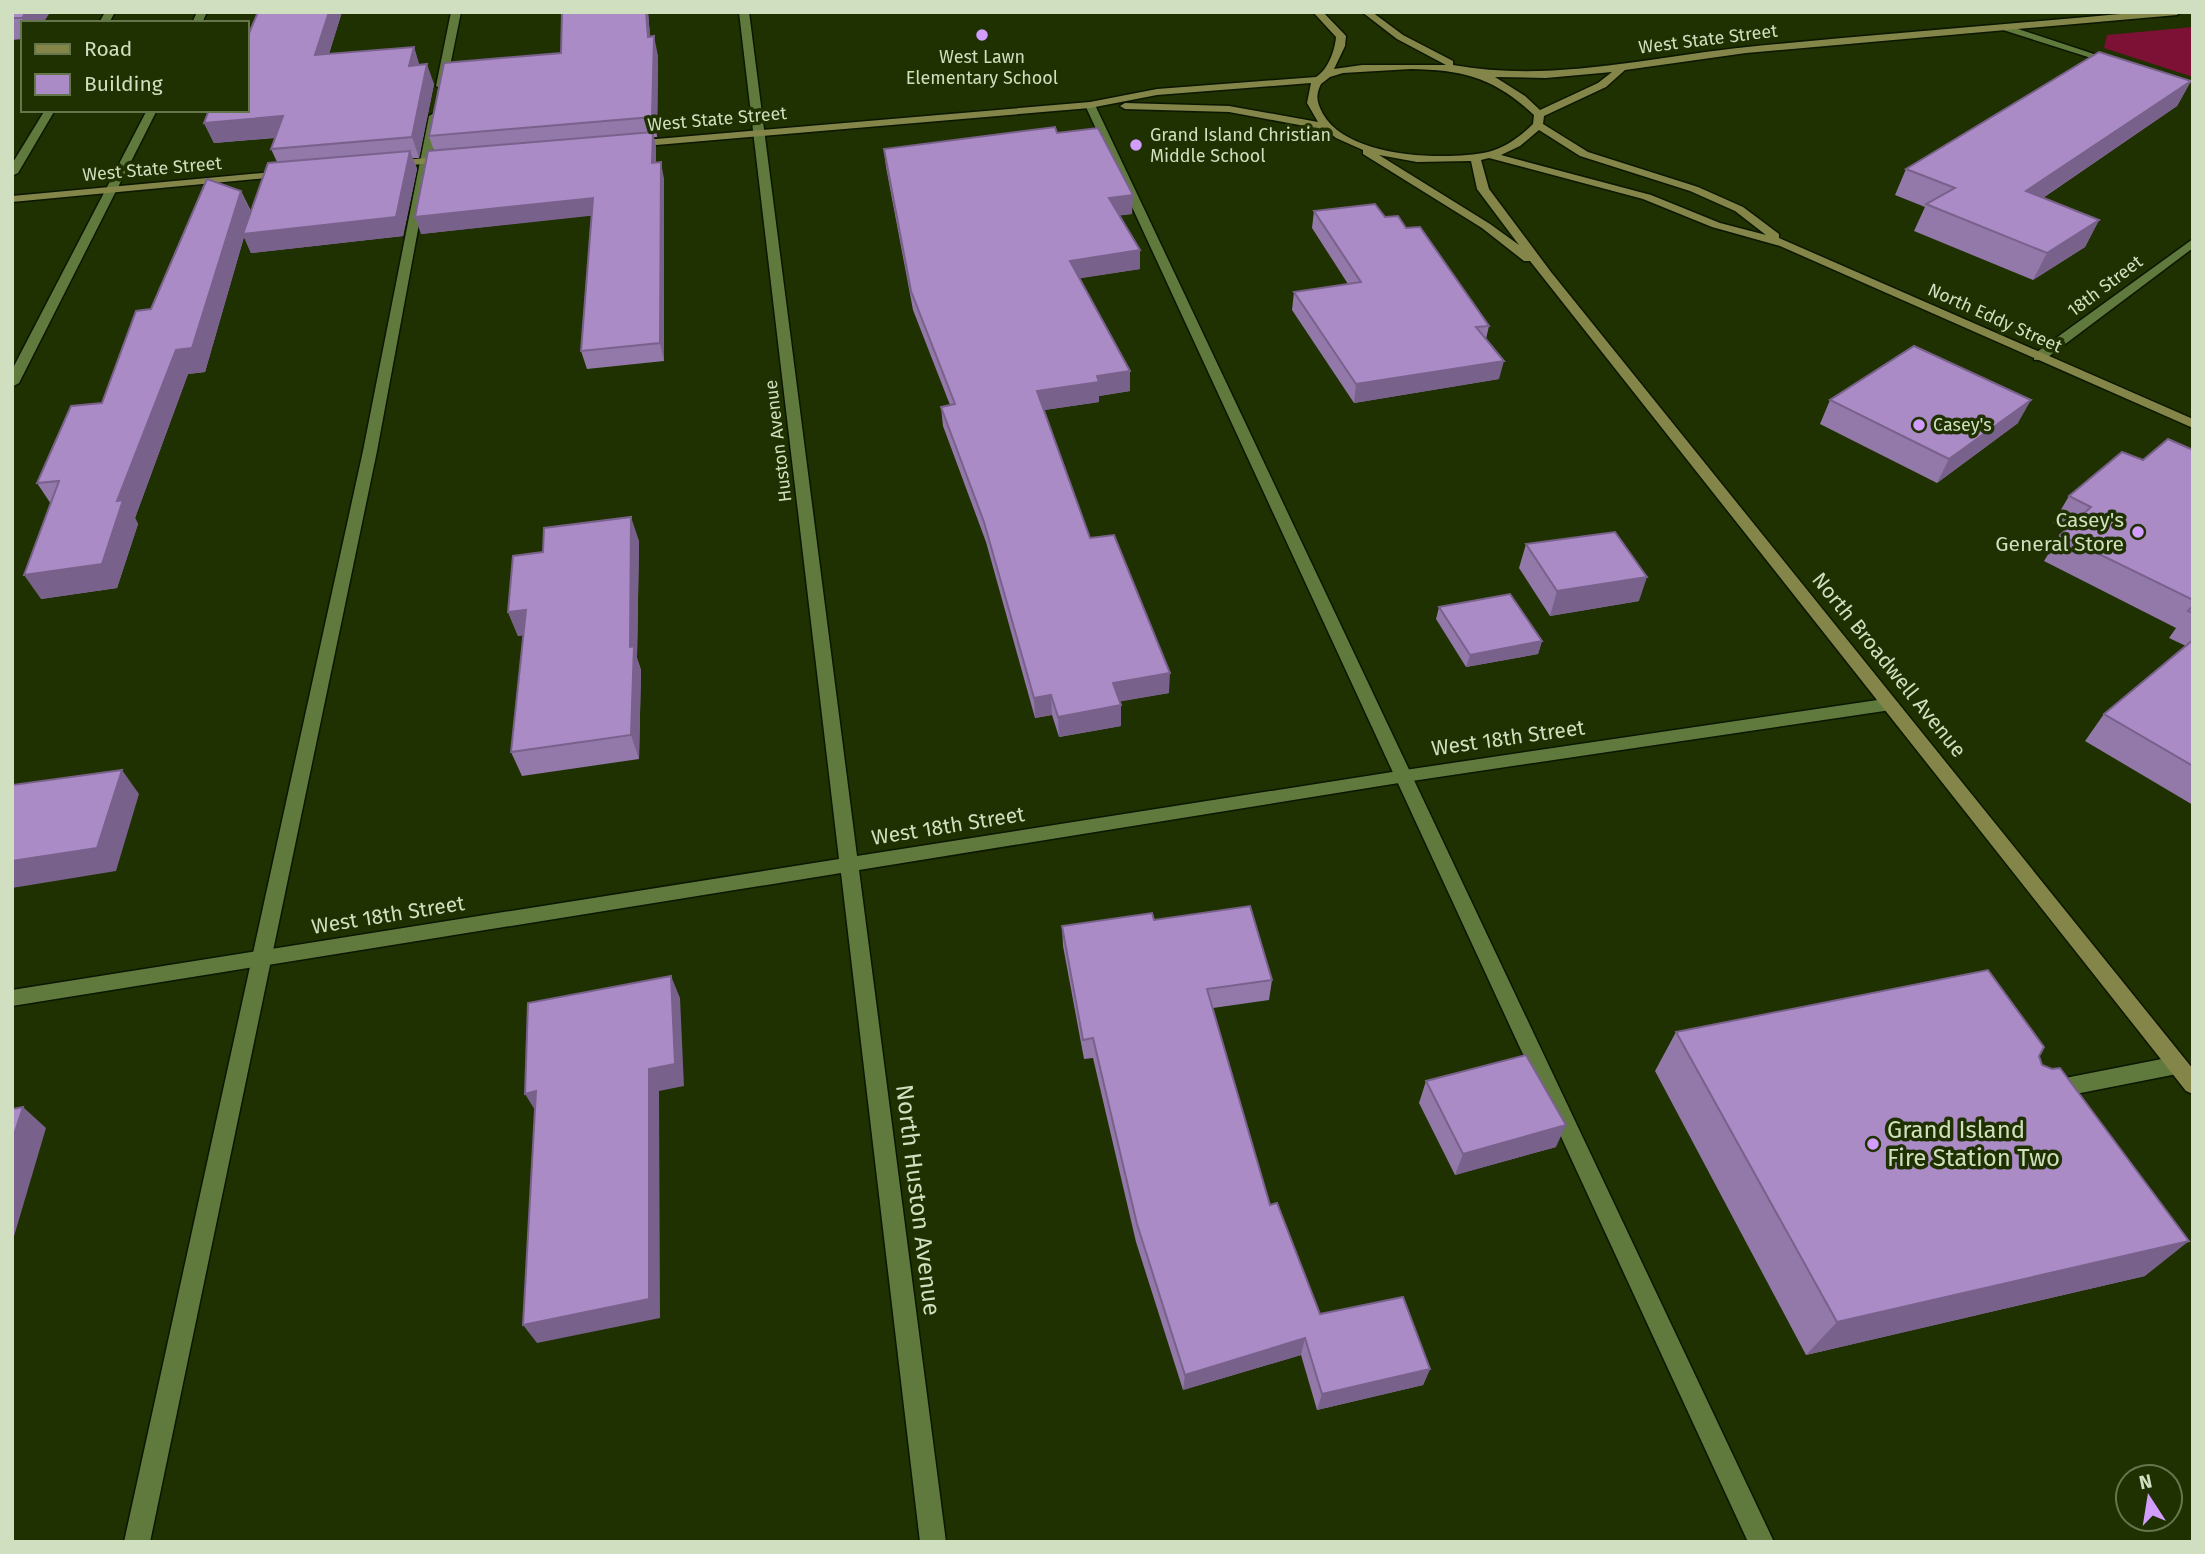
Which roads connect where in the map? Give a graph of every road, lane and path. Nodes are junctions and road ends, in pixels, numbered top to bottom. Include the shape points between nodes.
1 (456, 12) edge
2 (744, 12) edge
3 (1317, 12) edge
4 (1366, 12) edge
5 (2177, 12) edge
6 (2003, 27) junction
7 (1456, 66) junction
8 (2129, 68) edge
9 (1621, 69) junction
10 (1478, 73) junction
11 (1322, 77) junction
12 (1090, 105) junction
13 (49, 112) edge
14 (151, 112) edge
15 (1539, 120) junction
16 (1326, 127) junction
17 (760, 133) junction
18 (626, 144) edge
19 (1359, 146) junction
20 (1489, 155) junction
21 (1475, 157) junction
22 (465, 158) edge
23 (425, 161) junction
24 (385, 165) edge
25 (12, 173) edge
26 (291, 174) edge
27 (111, 190) junction
28 (12, 199) edge
29 (2193, 242) edge
30 (1784, 243) junction
31 (1547, 275) junction
32 (2039, 357) junction
33 (12, 383) edge
34 (2193, 425) edge
35 (1891, 705) junction
36 (1405, 776) junction
37 (849, 865) junction
38 (262, 958) junction
39 (12, 998) edge
40 (2177, 1065) junction
41 (2193, 1085) edge
42 (2028, 1094) edge
43 (137, 1542) edge
44 (933, 1542) edge
45 (1761, 1542) edge

1 - 23 street
2 - 17 street, Huston Avenue
3 - 11 main road via 1341,36
4 - 7 main road via 1406,41
5 - 6 main road, West State Street
6 - 8 street
6 - 9 main road, West State Street via 1689,56
7 - 10 main road
7 - 11 main road, West State Street via 1388,67
9 - 10 main road, West State Street via 1529,77
9 - 15 main road, West State Street via 1602,85
10 - 15 main road, North Eddy Street via 1504,85
11 - 12 main road, West State Street via 1157,92
11 - 16 main road via 1311,98
12 - 16 main road, West State Street via 1229,109
12 - 17 main road, West State Street
12 - 36 street
13 - 25 street
14 - 27 street
15 - 20 main road, West State Street via 1524,140
15 - 30 main road, North Eddy Street via 1584,154 1694,189 1738,209
16 - 19 main road, West State Street
17 - 18 main road, West State Street
17 - 37 street, Huston Avenue
19 - 21 main road via 1412,157
19 - 31 main road, North Broadwell Avenue via 1509,242
20 - 21 main road
20 - 30 main road, North Eddy Street via 1622,190 1716,225
21 - 31 main road, North Broadwell Avenue via 1483,189
22 - 23 main road
23 - 24 main road
23 - 38 street via 370,451
26 - 27 main road, West State Street
27 - 28 main road, West State Street
27 - 33 street
29 - 32 street, 18th Street
30 - 32 main road, North Eddy Street
31 - 35 main road, North Broadwell Avenue
32 - 34 main road, North Eddy Street
35 - 36 street, West 18th Street
35 - 40 main road, North Broadwell Avenue
36 - 37 street, West 18th Street
36 - 45 street
37 - 38 street, West 18th Street
37 - 44 street, North Huston Avenue
38 - 39 street, West 18th Street
38 - 43 street
40 - 41 main road, North Broadwell Avenue
40 - 42 street

